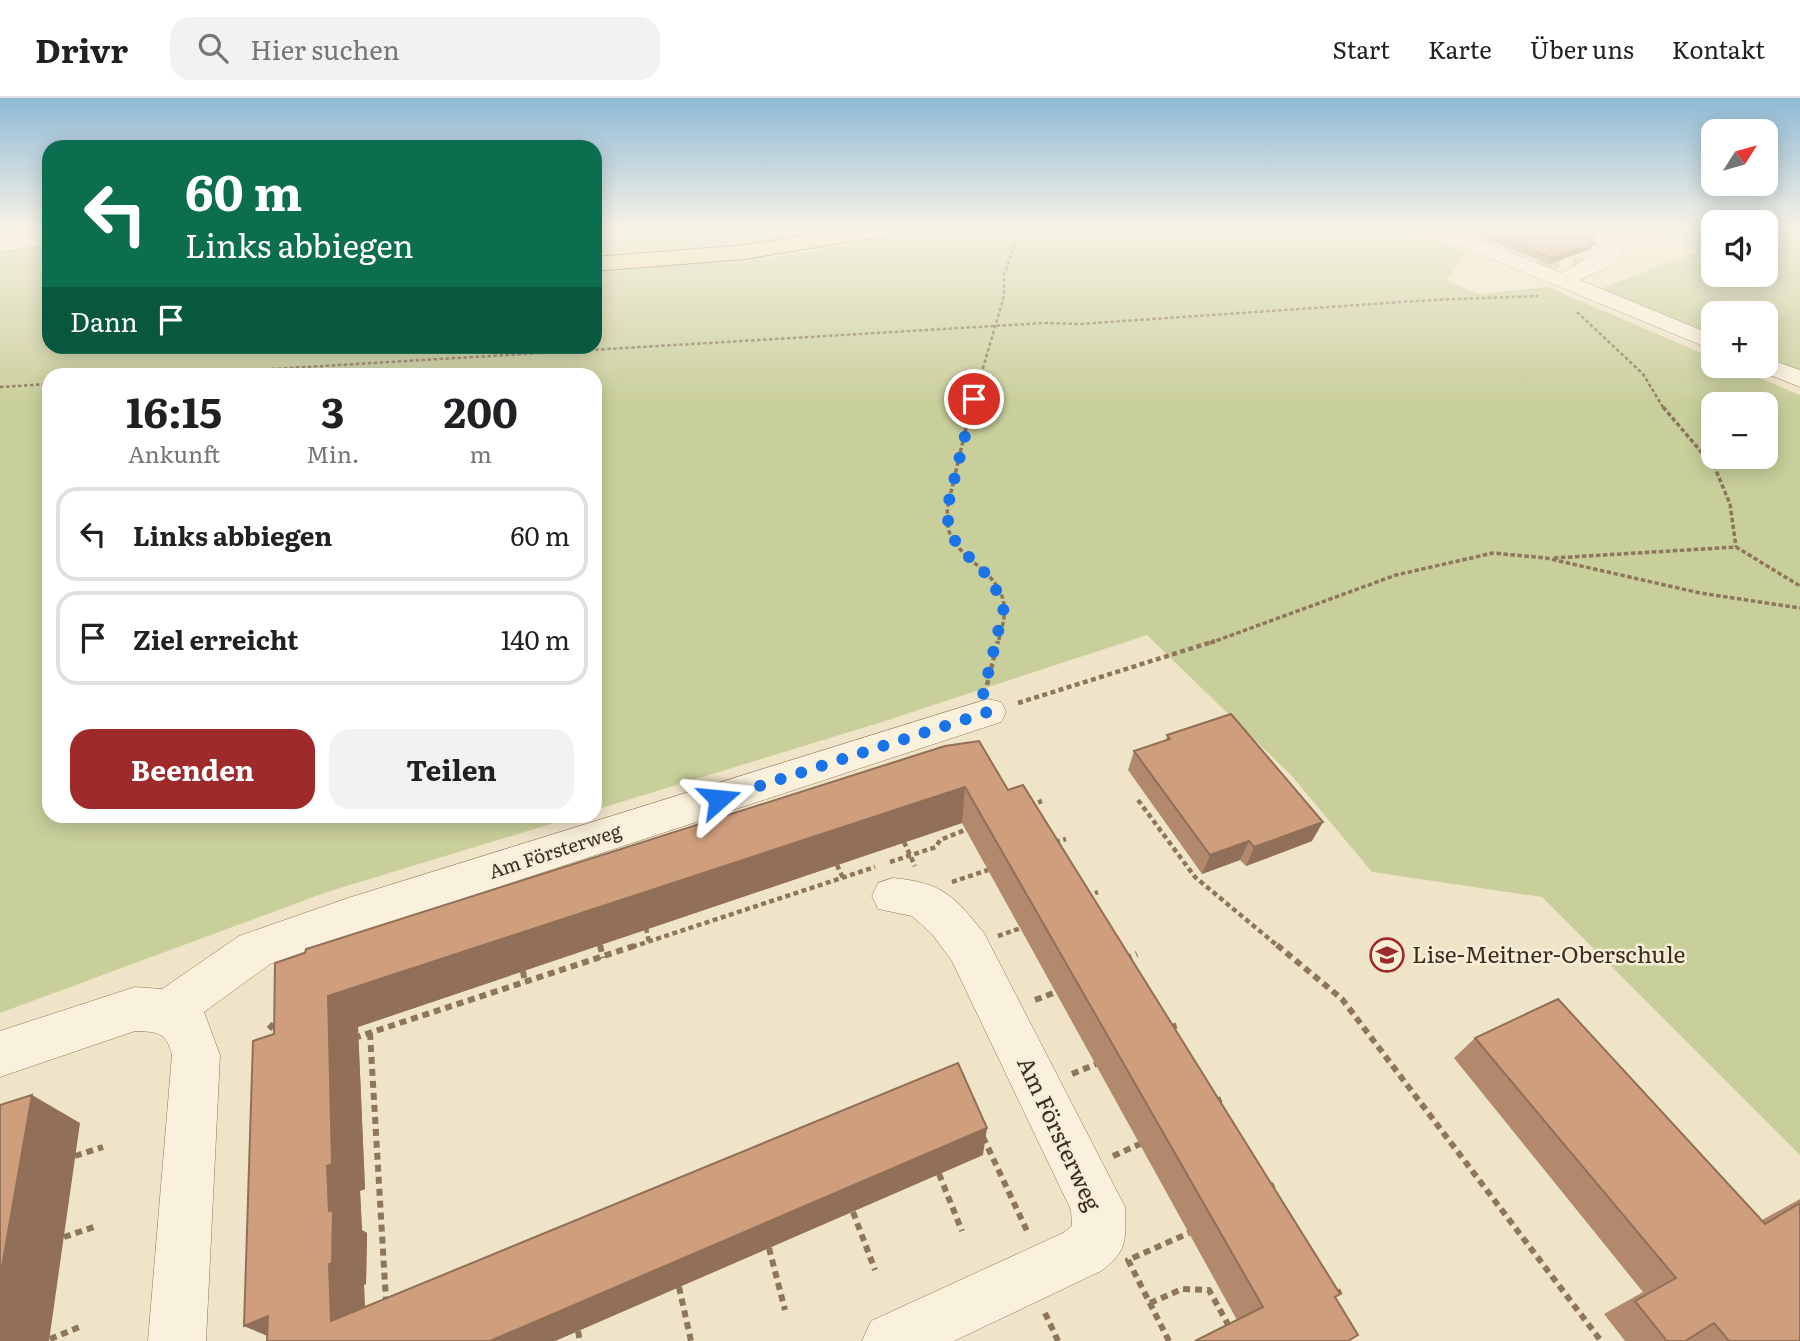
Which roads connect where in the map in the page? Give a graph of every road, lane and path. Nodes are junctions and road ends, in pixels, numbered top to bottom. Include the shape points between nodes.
1 (1004, 287) edge
2 (1573, 288) junction
3 (995, 327) junction
4 (1701, 338) edge
5 (602, 350) edge
6 (531, 354) edge
7 (291, 368) edge
8 (1778, 370) edge
9 (1800, 379) edge
10 (42, 384) edge
11 (0, 387) edge
12 (1736, 547) junction
13 (1546, 558) junction
14 (1800, 586) edge
15 (1800, 608) edge
16 (973, 718) junction
17 (1138, 800) dead end
18 (1042, 801) dead end
19 (1020, 810) edge
20 (974, 826) edge
21 (1066, 839) dead end
22 (904, 842) edge
23 (1045, 845) edge
24 (837, 865) edge
25 (988, 870) edge
26 (980, 872) dead end
27 (906, 873) junction
28 (843, 877) junction
29 (768, 888) edge
30 (1098, 892) dead end
31 (1077, 900) edge
32 (772, 901) junction
33 (697, 912) edge
34 (699, 924) junction
35 (646, 928) edge
36 (1021, 928) edge
37 (1011, 931) dead end
38 (649, 942) junction
39 (600, 945) edge
40 (1137, 954) dead end
41 (603, 958) junction
42 (1115, 963) edge
43 (523, 971) edge
44 (525, 983) junction
45 (1056, 992) dead end
46 (1045, 996) dead end
47 (441, 999) edge
48 (286, 1010) edge
49 (442, 1010) junction
50 (168, 1011) junction
51 (1180, 1024) dead end
52 (269, 1029) dead end
53 (370, 1032) junction
54 (1157, 1033) edge
55 (342, 1042) dead end
56 (0, 1054) edge
57 (1096, 1064) dead end
58 (1084, 1069) dead end
59 (1225, 1097) dead end
60 (1203, 1107) edge
61 (979, 1129) edge
62 (1140, 1144) dead end
63 (103, 1147) dead end
64 (1128, 1150) dead end
65 (75, 1156) dead end
66 (939, 1174) edge
67 (1278, 1183) dead end
68 (1256, 1193) edge
69 (853, 1212) edge
70 (94, 1227) dead end
71 (962, 1231) dead end
72 (1189, 1233) dead end
73 (64, 1237) dead end
74 (1030, 1238) dead end
75 (769, 1248) edge
76 (875, 1270) dead end
77 (679, 1287) edge
78 (1344, 1290) dead end
79 (1332, 1295) edge
80 (1150, 1303) junction
81 (785, 1310) dead end
82 (387, 1311) edge
83 (82, 1326) dead end
84 (578, 1331) edge
85 (1232, 1331) edge
86 (50, 1339) dead end
87 (177, 1341) edge
88 (580, 1341) edge
89 (691, 1341) edge
90 (891, 1341) edge
91 (1169, 1341) edge
92 (1601, 1341) edge

1 - 3 path
2 - 3 path
2 - 4 street
2 - 12 path via 1571,306 1643,374 1665,413 1715,468 1730,504
3 - 5 path
3 - 16 path via 947,509 949,531 991,579 1004,607 982,699
6 - 7 path
8 - 9 street
10 - 11 path
12 - 13 path
12 - 14 path
13 - 15 path via 1700,593
13 - 16 path via 1493,553 1396,575 1177,655
16 - 50 street, Am Försterweg via 255,950
17 - 92 path via 1195,877 1342,999
18 - 19 path
20 - 27 path via 940,840
21 - 23 path
22 - 27 path
24 - 28 path
25 - 26 path
27 - 28 path
27 - 90 street, Am Försterweg via 922,899 947,920 968,947 1098,1207 1099,1239 1082,1252
28 - 32 path
29 - 32 path
30 - 31 path
32 - 34 path
33 - 34 path
34 - 38 path
35 - 38 path
36 - 37 path
38 - 41 path
39 - 41 path
40 - 42 path
41 - 44 path
43 - 44 path
44 - 49 path
45 - 46 path
47 - 49 path
48 - 52 path
49 - 53 path
50 - 56 street via 135,1009
50 - 87 street via 189,1029 196,1055
51 - 54 path
53 - 55 path
53 - 82 path
57 - 58 path
59 - 60 path
61 - 74 path
62 - 64 path
63 - 65 path
66 - 71 path
67 - 68 path
69 - 76 path
70 - 73 path
72 - 80 path via 1128,1260
75 - 81 path
77 - 89 path
78 - 79 path
80 - 85 path via 1182,1289 1209,1290
80 - 91 path
83 - 86 path
84 - 88 path

